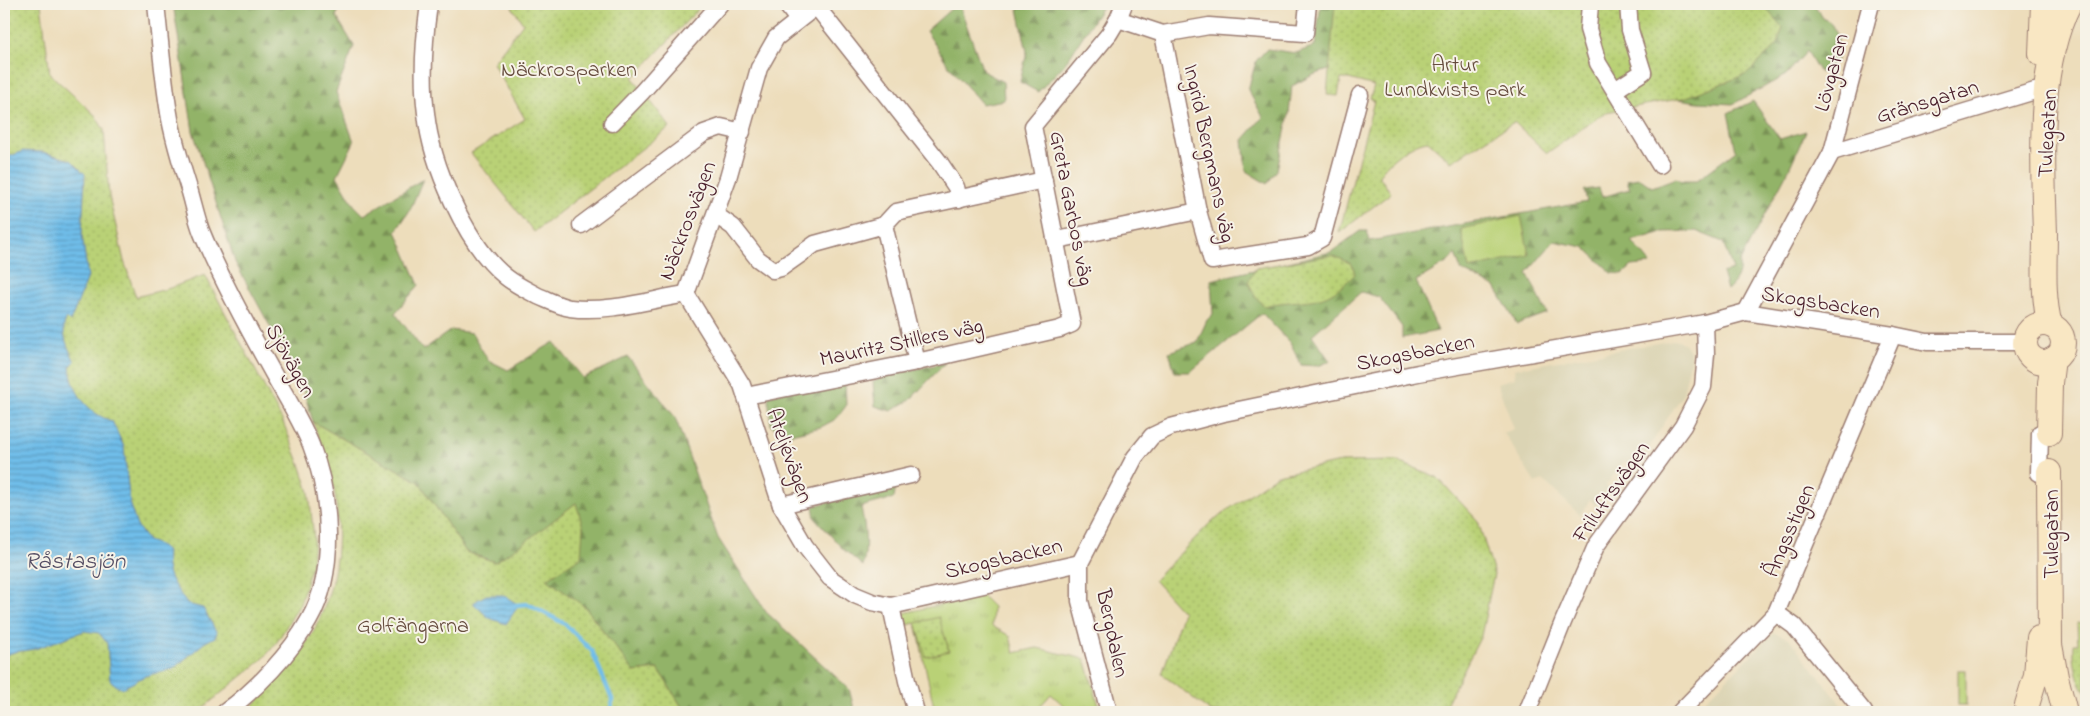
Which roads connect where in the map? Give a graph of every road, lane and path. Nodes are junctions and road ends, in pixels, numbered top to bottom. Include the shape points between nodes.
1 (156, 4) edge
2 (430, 4) edge
3 (720, 4) edge
4 (786, 4) edge
5 (1308, 4) edge
6 (1590, 4) edge
7 (1628, 4) edge
8 (1871, 4) edge
9 (2043, 4) edge
10 (2068, 4) edge
11 (818, 5) edge
12 (1121, 11) edge
13 (798, 20) junction
14 (1163, 34) junction
15 (1614, 90) junction
16 (2035, 91) junction
17 (1360, 95) dead end
18 (612, 123) dead end
19 (742, 132) junction
20 (1832, 152) junction
21 (1660, 165) dead end
22 (1044, 180) junction
23 (959, 199) junction
24 (1198, 211) junction
25 (716, 215) junction
26 (581, 225) dead end
27 (884, 225) junction
28 (1057, 240) junction
29 (686, 294) junction
30 (1746, 312) junction
31 (1704, 323) junction
32 (1064, 328) joint
33 (1893, 335) junction
34 (2040, 343) junction
35 (917, 362) junction
36 (746, 396) junction
37 (2044, 433) joint
38 (2044, 472) junction
39 (911, 475) dead end
40 (781, 505) junction
41 (1080, 563) junction
42 (891, 606) junction
43 (1776, 614) junction
44 (2023, 710) edge
45 (2068, 711) edge
46 (225, 712) edge
47 (916, 712) edge
48 (1109, 712) edge
49 (1527, 712) edge
50 (1680, 712) edge
51 (1864, 712) edge

1 - 46 street, Sjövägen via 169,114 202,232 246,323 311,443 323,484 326,510 329,541 326,569 310,619 260,682
2 - 29 street, Näckrosvägen via 422,72 426,115 446,186 488,259 516,285 568,307 596,309
3 - 18 street
4 - 13 street
5 - 14 street via 1305,34 1209,26
6 - 15 street via 1588,29 1598,63
7 - 15 street via 1630,30 1643,72
8 - 20 street, Lövgatan
9 - 16 street, Tulegatan
10 - 34 street, Tulegatan via 2053,51 2047,89 2043,144 2046,297
11 - 13 street, Näckrosvägen
11 - 23 street via 940,163 956,187
12 - 14 street
12 - 22 street, Greta Garbos väg via 1109,34 1033,126
13 - 19 street, Näckrosvägen via 776,38 766,54
14 - 24 street, Ingrid Bergmans väg
15 - 21 street
16 - 20 street, Gränsgatan
16 - 34 street, Tulegatan via 2029,164
17 - 24 street, Ingrid Bergmans väg via 1322,238 1308,246 1212,261
19 - 25 street, Näckrosvägen
19 - 26 street, Näckrosvägen via 721,127 704,133
20 - 30 street
22 - 23 street
22 - 28 street, Greta Garbos väg
23 - 27 street via 896,212
24 - 28 street
25 - 27 street via 733,227 758,259 773,270 781,268 815,244
25 - 29 street, Näckrosvägen
27 - 35 street
28 - 32 street, Greta Garbos väg via 1072,319 1072,324
29 - 36 street, Ateljévägen
30 - 31 street, Skogsbacken
30 - 33 street, Skogsbacken
31 - 41 street, Skogsbacken via 1418,373 1171,427 1152,436 1135,457
31 - 49 street, Friluftsvägen via 1703,387 1683,426 1596,546
32 - 35 street, Mauritz Stillers väg
33 - 34 street, Skogsbacken via 1927,342
33 - 43 street, Ängsstigen
34 - 37 street, Tulegatan
35 - 36 street, Mauritz Stillers väg
36 - 40 street, Ateljévägen
37 - 38 street, Tulegatan
38 - 44 street, Tulegatan via 2038,661 2034,688
38 - 45 street, Tulegatan via 2050,645 2056,677
39 - 40 street
40 - 42 street, Ateljévägen via 805,546 830,578 872,602
41 - 42 street, Skogsbacken
41 - 48 street, Bergdalen via 1080,601
42 - 47 street
43 - 50 street, Ängsstigen
43 - 51 street via 1794,626
44 - 45 street via 2034,701 2051,700

